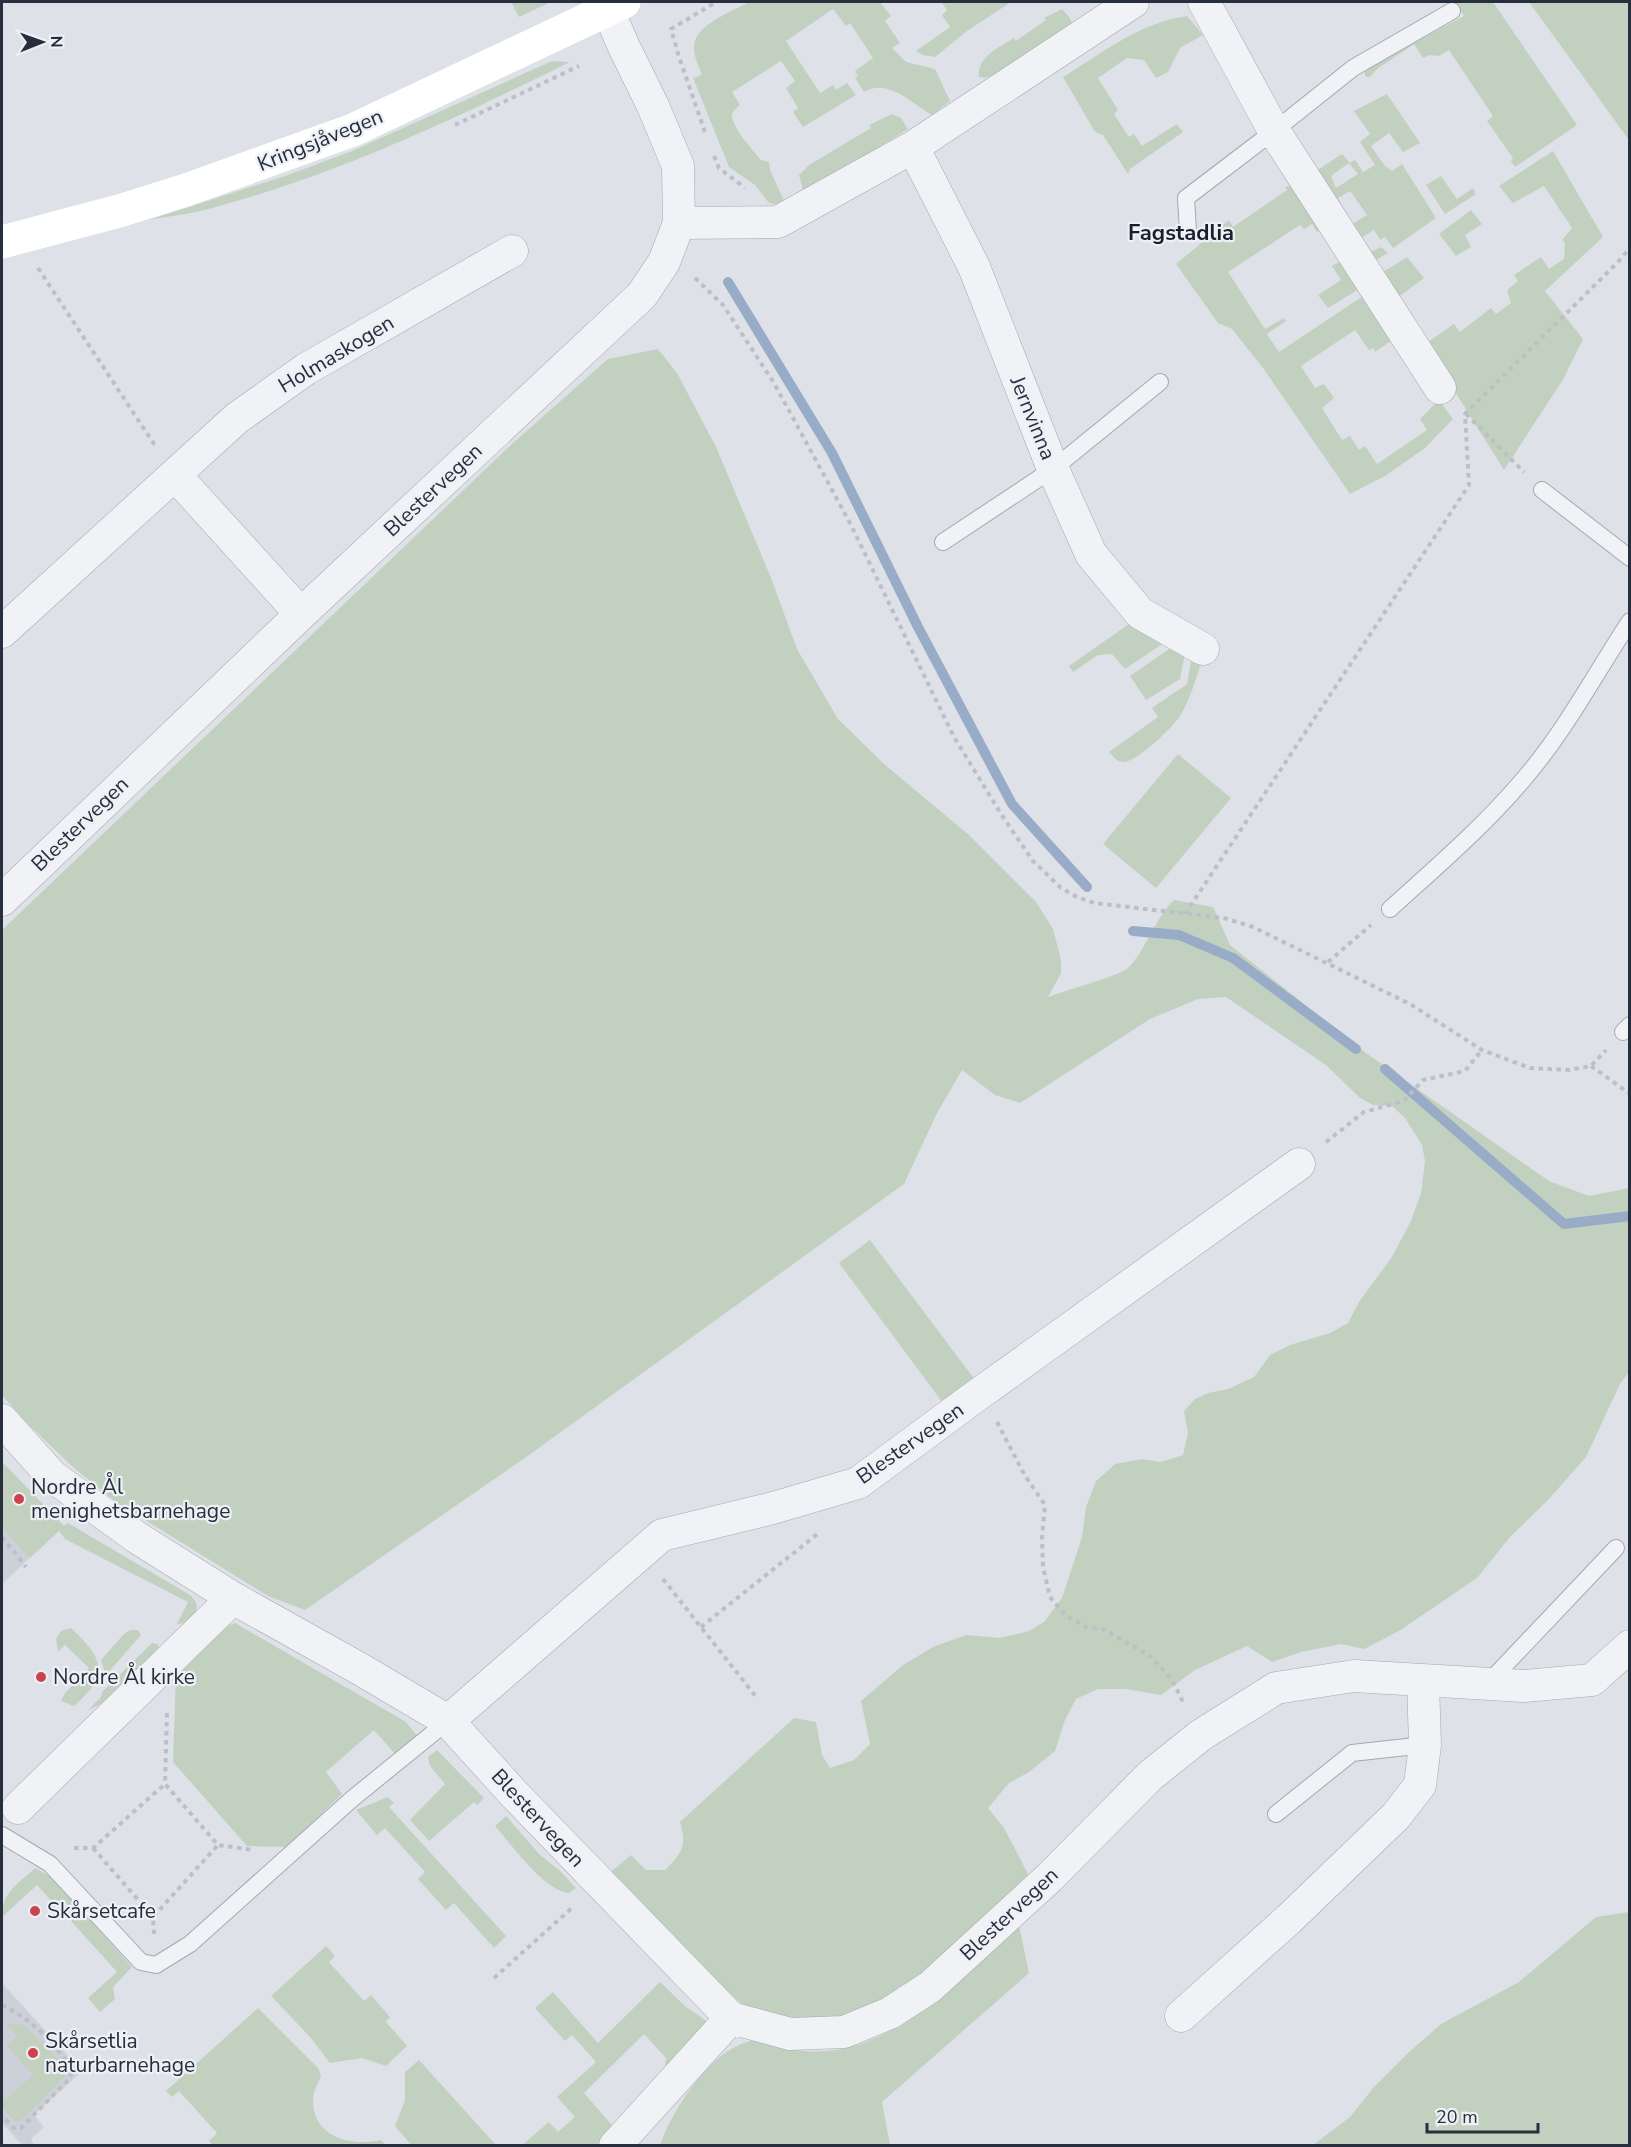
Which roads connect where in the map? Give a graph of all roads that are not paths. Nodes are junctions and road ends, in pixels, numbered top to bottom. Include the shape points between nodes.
1 (1133, 2) edge
2 (1204, 2) edge
3 (616, 6) edge
4 (1452, 11) dead end
5 (1274, 132) junction
6 (913, 147) junction
7 (679, 223) junction
8 (1188, 231) dead end
9 (2, 242) edge
10 (512, 251) dead end
11 (1160, 382) dead end
12 (1440, 388) road end
13 (1053, 469) junction
14 (174, 475) junction
15 (1542, 490) road end
16 (943, 542) dead end
17 (1629, 558) edge
18 (301, 614) junction
19 (1629, 621) edge
20 (2, 632) edge
21 (1203, 649) dead end
22 (2, 900) edge
23 (1390, 909) road end
24 (1299, 1164) road end
25 (2, 1420) edge
26 (1616, 1548) dead end
27 (232, 1598) junction
28 (1629, 1646) edge
29 (1423, 1681) junction
30 (1487, 1684) junction
31 (448, 1720) junction
32 (1425, 1745) junction
33 (18, 1808) dead end
34 (1276, 1814) dead end
35 (2, 1835) edge
36 (1181, 2016) dead end
37 (731, 2018) junction
38 (615, 2145) edge

1 - 6 street
2 - 5 street
3 - 7 street, Blestervegen via 624,47 678,166
3 - 9 street, Kringsjåvegen via 353,130 186,190
4 - 5 lane via 1353,68
5 - 8 lane via 1186,198
5 - 12 street
6 - 7 street via 778,222
6 - 13 street, Jernvinna via 974,267
7 - 18 street, Blestervegen via 664,262 642,295
10 - 14 street, Holmaskogen via 306,369 237,418
11 - 13 lane
13 - 16 lane
13 - 21 street, Jernvinna via 1098,563 1140,613
14 - 18 street
14 - 20 street, Holmaskogen
15 - 17 lane
18 - 22 street, Blestervegen
19 - 23 lane via 1523,780 1477,830
24 - 31 street, Blestervegen via 858,1483 662,1535
25 - 27 street, Blestervegen via 52,1476 136,1538
26 - 30 lane
27 - 31 street, Blestervegen
27 - 33 street
28 - 30 street, Blestervegen via 1592,1680 1524,1686
29 - 30 street, Blestervegen
29 - 32 street
29 - 37 street, Blestervegen via 1354,1676 1276,1688 1201,1735 1151,1775 1050,1877 930,1987 890,2013 844,2032 801,2034
31 - 35 lane via 352,1798 190,1944 156,1965 141,1962 50,1864
31 - 37 street, Blestervegen
32 - 34 lane via 1352,1753
32 - 36 street via 1420,1785 1396,1816
37 - 38 street

